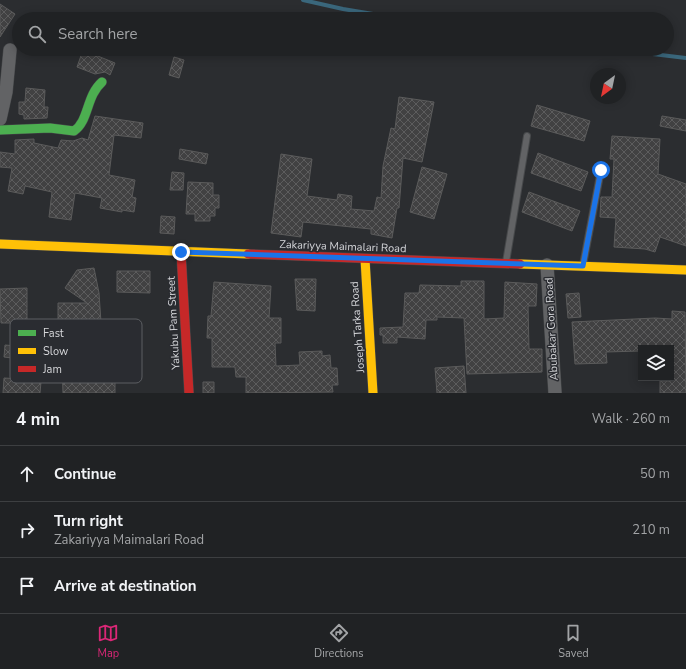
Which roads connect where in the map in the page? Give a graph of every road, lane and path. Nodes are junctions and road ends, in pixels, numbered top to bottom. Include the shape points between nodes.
1 (10, 50) dead end
2 (102, 82) dead end
3 (0, 119) edge
4 (0, 130) edge
5 (527, 136) dead end
6 (601, 170) dead end
7 (0, 244) edge
8 (181, 252) junction
9 (365, 259) junction
10 (505, 264) junction
11 (547, 265) junction
12 (583, 266) junction
13 (686, 270) edge
14 (189, 393) edge
15 (373, 393) edge
16 (555, 393) edge

1 - 3 street via 6,92
2 - 4 street via 94,90 80,128 74,131 50,128
5 - 10 lane
6 - 12 lane
7 - 8 street, Zakariyya Maimalari Road
8 - 9 street, Zakariyya Maimalari Road
8 - 14 street, Yakubu Pam Street
9 - 10 street, Zakariyya Maimalari Road
9 - 15 street, Joseph Tarka Road
10 - 11 street, Zakariyya Maimalari Road
11 - 12 street, Zakariyya Maimalari Road
11 - 16 street, Abubakar Gora Road
12 - 13 street, Zakariyya Maimalari Road

